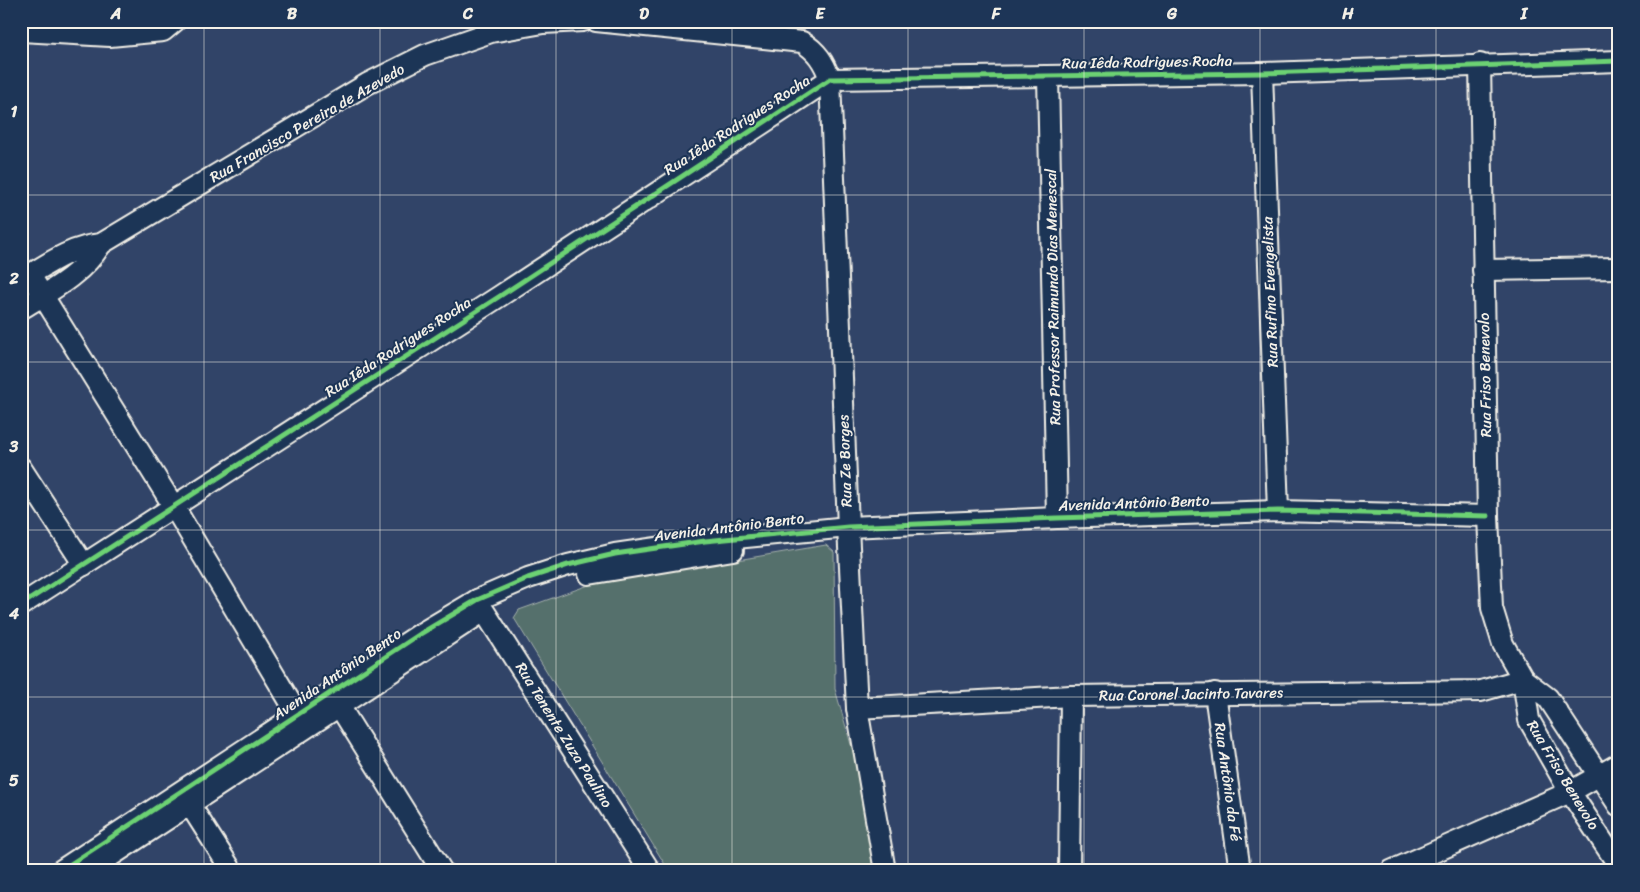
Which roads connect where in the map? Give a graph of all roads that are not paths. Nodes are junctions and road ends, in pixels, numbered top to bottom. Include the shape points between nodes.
1 (175, 21) edge
2 (583, 21) edge
3 (596, 21) edge
4 (543, 22) edge
5 (21, 31) edge
6 (1619, 61) edge
7 (1480, 64) junction
8 (1262, 73) junction
9 (1048, 76) junction
10 (830, 79) junction
11 (101, 244) junction
12 (1619, 268) edge
13 (1483, 270) junction
14 (26, 277) edge
15 (43, 295) junction
16 (21, 309) edge
17 (21, 468) edge
18 (174, 507) junction
19 (1278, 511) junction
20 (1488, 516) junction
21 (1057, 518) junction
22 (848, 527) junction
23 (84, 565) junction
24 (21, 605) edge
25 (481, 605) junction
26 (1523, 678) junction
27 (1215, 693) junction
28 (1071, 696) junction
29 (334, 700) junction
30 (857, 708) junction
31 (298, 715) junction
32 (1619, 764) edge
33 (1598, 777) junction
34 (1570, 792) junction
35 (186, 799) junction
36 (1619, 806) edge
37 (1619, 866) edge
38 (60, 871) edge
39 (88, 871) edge
40 (232, 871) edge
41 (442, 871) edge
42 (650, 871) edge
43 (886, 871) edge
44 (1069, 871) edge
45 (1240, 871) edge
46 (1391, 871) edge

1 - 5 street via 163,31 110,36
2 - 4 street, Rua Francisco Pereira de Azevedo
3 - 10 street via 802,42 824,61
4 - 11 street, Rua Francisco Pereira de Azevedo via 491,32 425,55 366,84
6 - 7 street, Rua Iêda Rodrigues Rocha
7 - 8 street, Rua Iêda Rodrigues Rocha
7 - 13 street, Rua Friso Benevolo
8 - 9 street, Rua Iêda Rodrigues Rocha
8 - 19 street, Rua Rufino Evengelista
9 - 10 street, Rua Iêda Rodrigues Rocha
9 - 21 street, Rua Professor Raimundo Dias Menescal
10 - 18 street, Rua Iêda Rodrigues Rocha
10 - 22 street, Rua Ze Borges
11 - 14 street, Rua Francisco Pereira de Azevedo via 86,245
11 - 15 street, Rua Francisco Pereira de Azevedo via 81,269
12 - 13 street
13 - 20 street, Rua Friso Benevolo
14 - 15 street
15 - 16 street, Rua Francisco Pereira de Azevedo
15 - 18 street
17 - 23 street
18 - 23 street, Rua Iêda Rodrigues Rocha
18 - 31 street
19 - 20 street, Avenida Antônio Bento
19 - 21 street, Avenida Antônio Bento
20 - 26 street, Rua Friso Benevolo via 1492,608 1503,644
21 - 22 street, Avenida Antônio Bento
22 - 25 street, Avenida Antônio Bento via 723,552 610,569
22 - 30 street, Rua Ze Borges
23 - 24 street, Rua Iêda Rodrigues Rocha
25 - 29 street, Avenida Antônio Bento
25 - 42 street, Rua Tenente Zuza Paulino
26 - 27 street, Rua Coronel Jacinto Tavares via 1481,691
26 - 33 street, Rua Friso Benevolo via 1548,698
26 - 34 street, Rua Friso Benevolo via 1528,720
27 - 28 street, Rua Coronel Jacinto Tavares
27 - 45 street, Rua Antônio da Fé
28 - 30 street, Rua Coronel Jacinto Tavares
28 - 44 street
29 - 31 street, Avenida Antônio Bento
29 - 35 street, Avenida Antônio Bento
29 - 41 street
30 - 43 street, Rua Ze Borges
31 - 35 street, Avenida Antônio Bento
32 - 33 street
33 - 34 street
33 - 36 street, Rua Friso Benevolo
34 - 37 street, Rua Friso Benevolo
34 - 46 street
35 - 38 street, Avenida Antônio Bento
35 - 39 street, Avenida Antônio Bento
35 - 40 street

